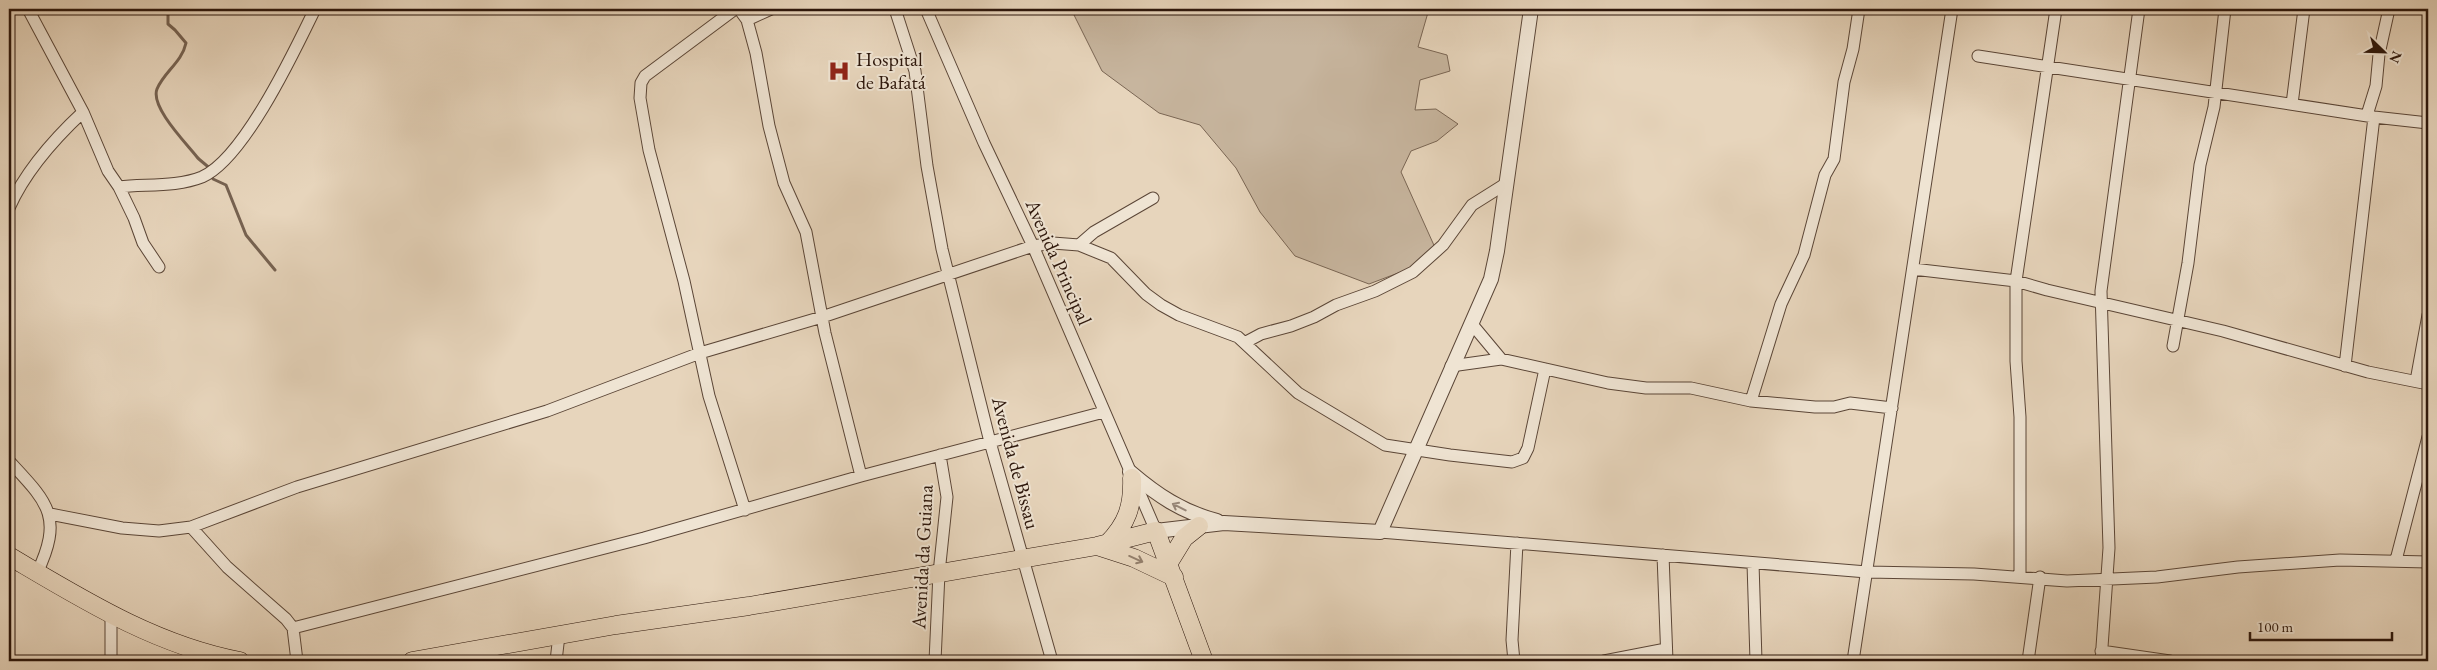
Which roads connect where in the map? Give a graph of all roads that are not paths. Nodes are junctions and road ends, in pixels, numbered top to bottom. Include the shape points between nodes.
1 (28, 9) edge
2 (315, 9) edge
3 (735, 9) edge
4 (739, 9) edge
5 (771, 9) edge
6 (896, 9) edge
7 (926, 9) edge
8 (1531, 9) edge
9 (1859, 9) edge
10 (1952, 9) edge
11 (2056, 9) edge
12 (2139, 9) edge
13 (2225, 9) edge
14 (2304, 9) edge
15 (2389, 9) edge
16 (747, 20) junction
17 (1978, 56) dead end
18 (2046, 66) junction
19 (2131, 78) junction
20 (2216, 92) junction
21 (2292, 104) junction
22 (82, 112) junction
23 (2371, 116) junction
24 (2428, 123) edge
25 (1507, 183) junction
26 (119, 188) junction
27 (1153, 198) dead end
28 (9, 208) edge
29 (1032, 246) junction
30 (1079, 246) junction
31 (159, 267) dead end
32 (1913, 269) junction
33 (948, 274) junction
34 (2016, 281) junction
35 (2100, 303) junction
36 (2428, 315) edge
37 (822, 317) junction
38 (2178, 320) junction
39 (1471, 323) junction
40 (1246, 342) junction
41 (2173, 346) dead end
42 (700, 353) junction
43 (1501, 359) junction
44 (1452, 366) junction
45 (2345, 366) junction
46 (1545, 368) junction
47 (2416, 381) junction
48 (2428, 384) edge
49 (1751, 401) junction
50 (1892, 408) junction
51 (1104, 412) junction
52 (2428, 437) edge
53 (990, 442) junction
54 (1414, 450) junction
55 (940, 455) junction
56 (9, 461) edge
57 (1131, 475) junction
58 (860, 476) junction
59 (745, 510) junction
60 (50, 514) junction
61 (1224, 523) junction
62 (1200, 526) junction
63 (191, 527) junction
64 (1156, 531) junction
65 (1380, 532) junction
66 (1517, 543) junction
67 (1102, 545) junction
68 (1663, 555) junction
69 (9, 556) edge
70 (1022, 558) junction
71 (2396, 560) junction
72 (2428, 562) edge
73 (1753, 563) junction
74 (1171, 571) junction
75 (1867, 572) junction
76 (38, 573) junction
77 (939, 573) junction
78 (2020, 576) junction
79 (2040, 577) junction
80 (2107, 580) junction
81 (111, 616) junction
82 (293, 628) junction
83 (559, 635) junction
84 (1666, 649) junction
85 (2101, 656) edge
86 (111, 661) edge
87 (240, 661) edge
88 (297, 661) edge
89 (412, 661) edge
90 (556, 661) edge
91 (935, 661) edge
92 (1052, 661) edge
93 (1204, 661) edge
94 (1514, 661) edge
95 (1604, 661) edge
96 (1667, 661) edge
97 (1756, 661) edge
98 (1853, 661) edge
99 (2028, 661) edge
100 (2170, 661) edge

1 - 22 street
2 - 26 street via 264,107 219,166 189,181
3 - 42 street via 645,76 640,91 649,150
4 - 16 street
5 - 16 street
6 - 33 street, Avenida de Bissau via 915,71 927,166
7 - 29 street, Avenida Principal
8 - 25 street
9 - 49 street via 1844,82 1834,159 1825,175 1804,255 1781,304
10 - 32 street
11 - 18 street
12 - 19 street
13 - 20 street
14 - 21 street
15 - 23 street
16 - 37 street via 784,183 806,232
17 - 18 street
18 - 19 street
18 - 34 street
19 - 20 street
19 - 35 street
20 - 21 street
20 - 38 street via 2200,165
21 - 23 street
22 - 26 street
22 - 28 street via 37,162
23 - 24 street
23 - 45 street
25 - 39 street via 1491,279
25 - 40 street via 1472,205 1443,245 1413,272 1314,317
26 - 31 street via 143,243
27 - 30 street via 1094,232
29 - 30 street via 1053,243
29 - 33 street
29 - 51 street, Avenida Principal
30 - 40 street via 1111,258 1161,305
32 - 34 street
32 - 50 street
33 - 37 street
33 - 53 street, Avenida de Bissau
34 - 35 street
34 - 78 street
35 - 38 street
35 - 80 street via 2108,511
36 - 47 street
37 - 42 street
37 - 58 street
38 - 41 street
38 - 45 street
39 - 43 street
39 - 44 street
40 - 54 street via 1280,377 1320,408 1385,445
42 - 59 street via 709,396
42 - 63 street via 547,411 297,487
43 - 44 street
43 - 46 street
44 - 54 street
45 - 47 street
46 - 49 street via 1608,383 1646,388 1691,388
46 - 54 street via 1528,448 1522,458 1512,462
47 - 48 street
49 - 50 street via 1815,407 1850,403
50 - 75 street
51 - 53 street
51 - 57 street, Avenida Principal
52 - 71 street
53 - 55 street
53 - 70 street, Avenida de Bissau
54 - 65 street
55 - 58 street
55 - 77 street, Avenida da Guiana via 947,497
56 - 60 street via 41,498
61 -> 57 street via 1174,506
57 - 64 street, Avenida Principal
57 - 67 main road via 1133,492 1127,518 1120,531
58 - 59 street
59 - 82 street
60 - 63 street via 122,528 159,531
60 - 76 street via 48,548
61 - 62 street
61 - 65 street
62 - 64 street
62 - 74 main road via 1184,538
63 - 82 street via 227,567
64 - 67 main road
64 - 74 main road
65 - 66 street
66 - 68 street
66 - 94 street via 1512,640
67 - 70 main road
67 -> 74 main road
68 - 73 street
68 - 84 street
69 - 76 main road
70 - 77 main road
70 - 92 street, Avenida de Bissau
71 - 72 street
71 - 80 street via 2292,562 2213,569 2178,576
73 - 75 street
73 - 97 street
74 - 93 main road
75 - 78 street
75 - 98 street
76 - 81 main road
77 - 83 main road
77 - 91 street, Avenida da Guiana
78 - 79 street
79 - 80 street via 2067,581
79 - 99 street
80 - 85 street
81 - 86 street
81 - 87 main road via 198,652
82 - 88 street
83 - 89 main road
83 - 90 street
84 - 95 street
84 - 96 street
85 - 100 street

